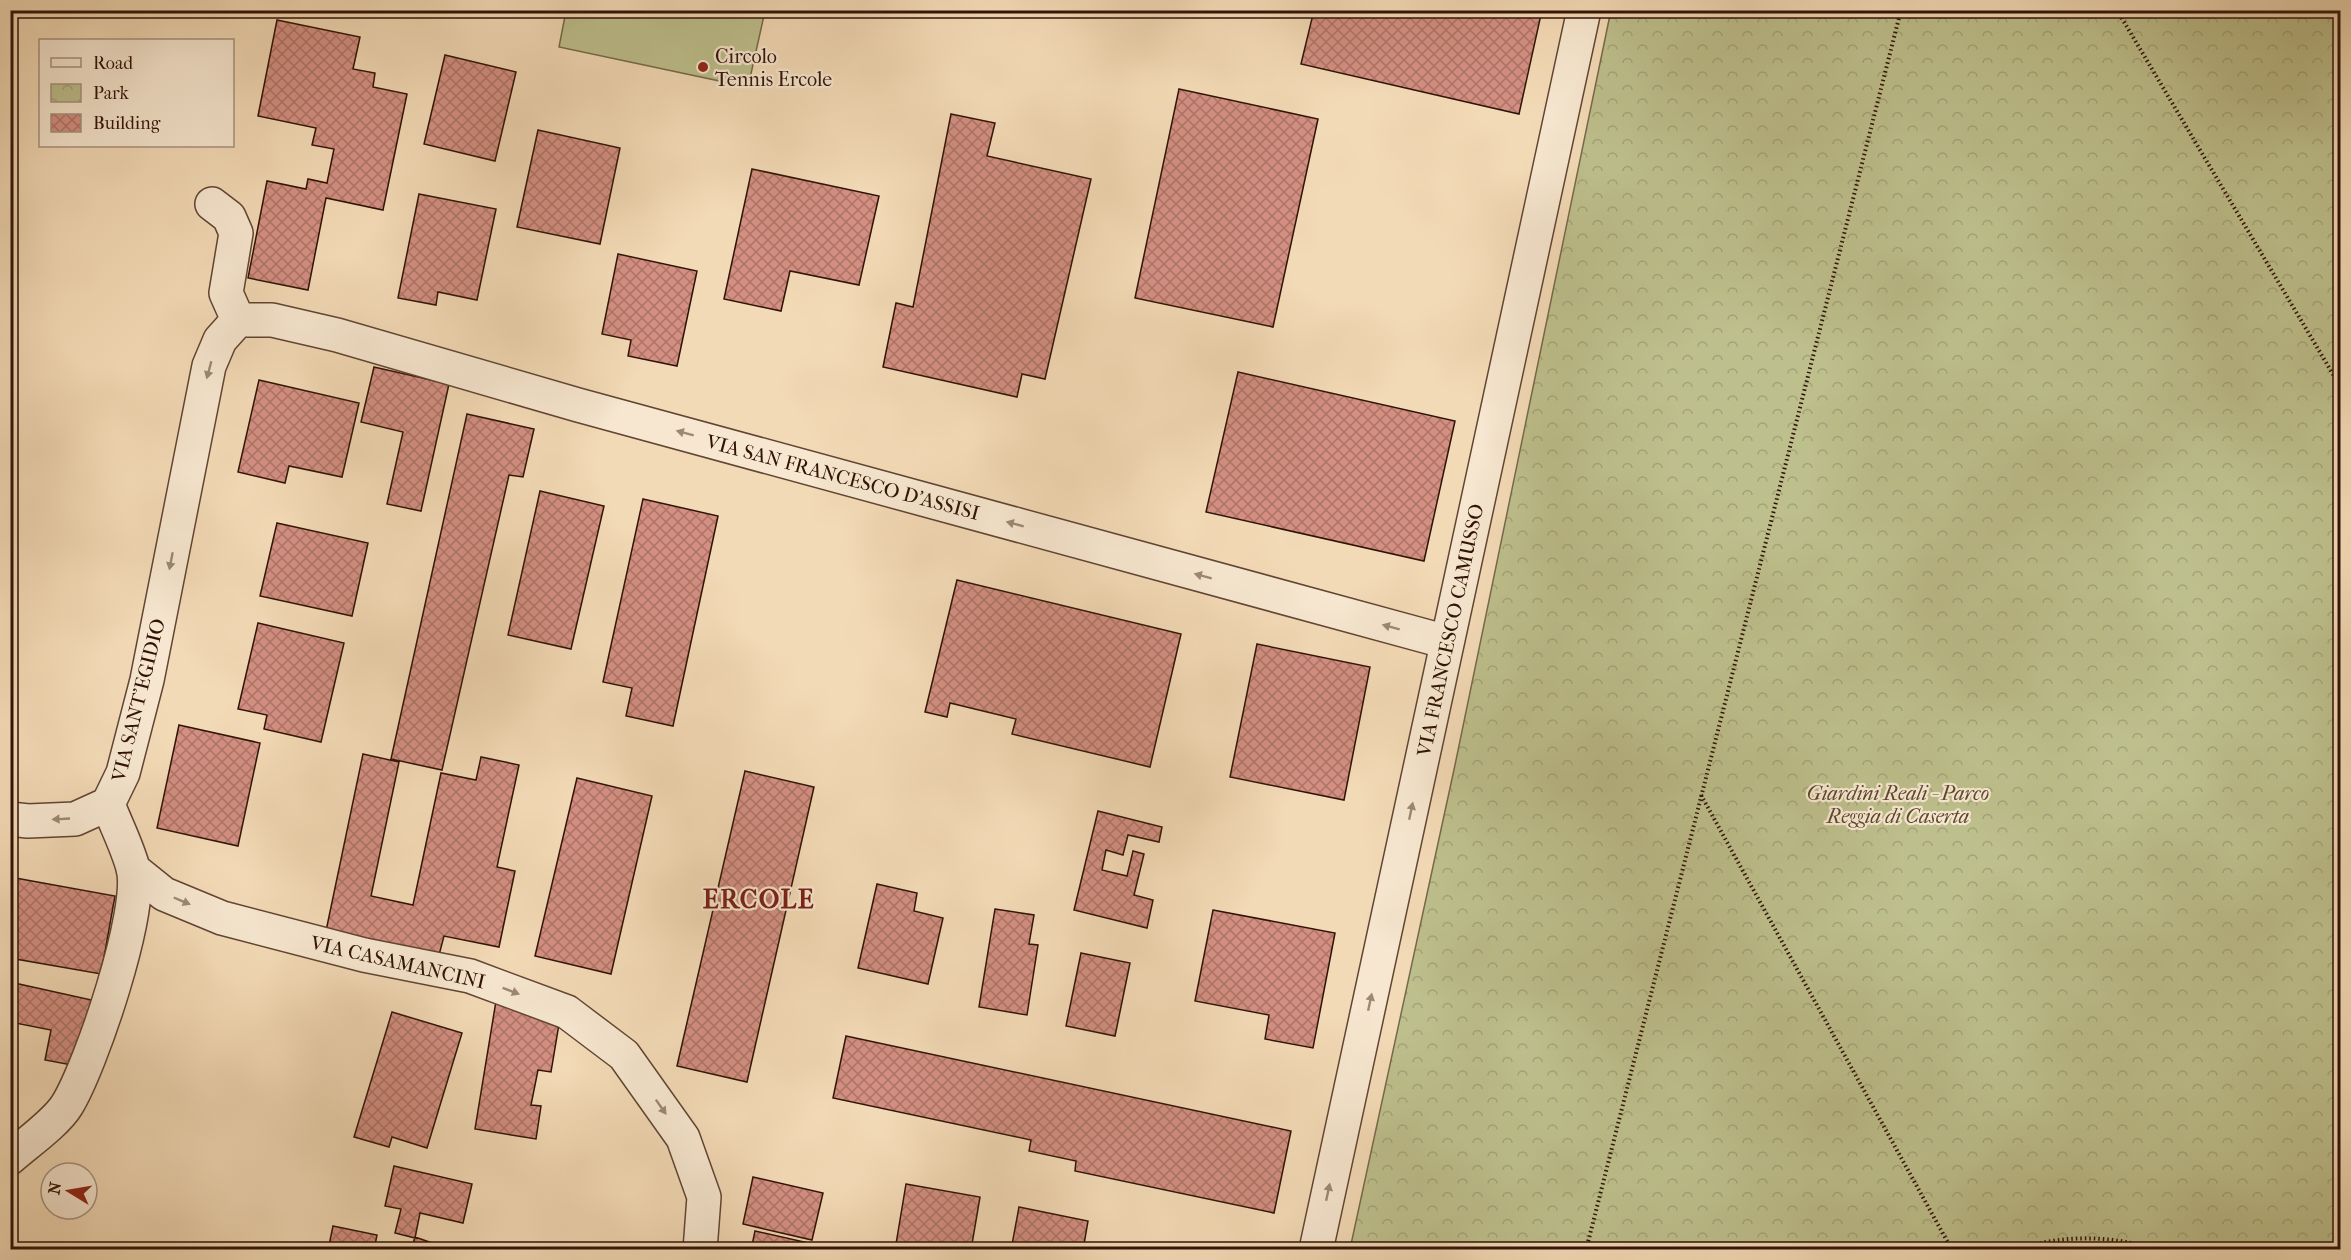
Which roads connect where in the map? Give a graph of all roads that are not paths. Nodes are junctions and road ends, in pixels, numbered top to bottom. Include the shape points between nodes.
1 (1584, 10) edge
2 (212, 204) dead end
3 (238, 320) junction
4 (1447, 642) junction
5 (108, 804) junction
6 (10, 819) edge
7 (133, 869) junction
8 (10, 1158) edge
9 (700, 1250) edge
10 (1316, 1250) edge

1 - 4 street, VIA FRANCESCO CAMUSSO
2 - 3 street via 229,217 236,233 226,293
4 -> 3 street, VIA SAN FRANCESCO D'ASSISI via 578,405 337,335 272,320
3 -> 5 street, VIA SANT'EGIDIO via 220,340 209,366 147,680 123,773
10 -> 4 street, VIA FRANCESCO CAMUSSO
5 -> 6 street via 75,819
5 - 7 street, VIA SANT'EGIDIO
7 - 8 street, VIA SANT'EGIDIO via 134,904 86,1071 66,1107
7 -> 9 street, VIA CASAMANCINI via 164,894 222,918 364,955 470,976 567,1012 624,1055 682,1138 704,1197

